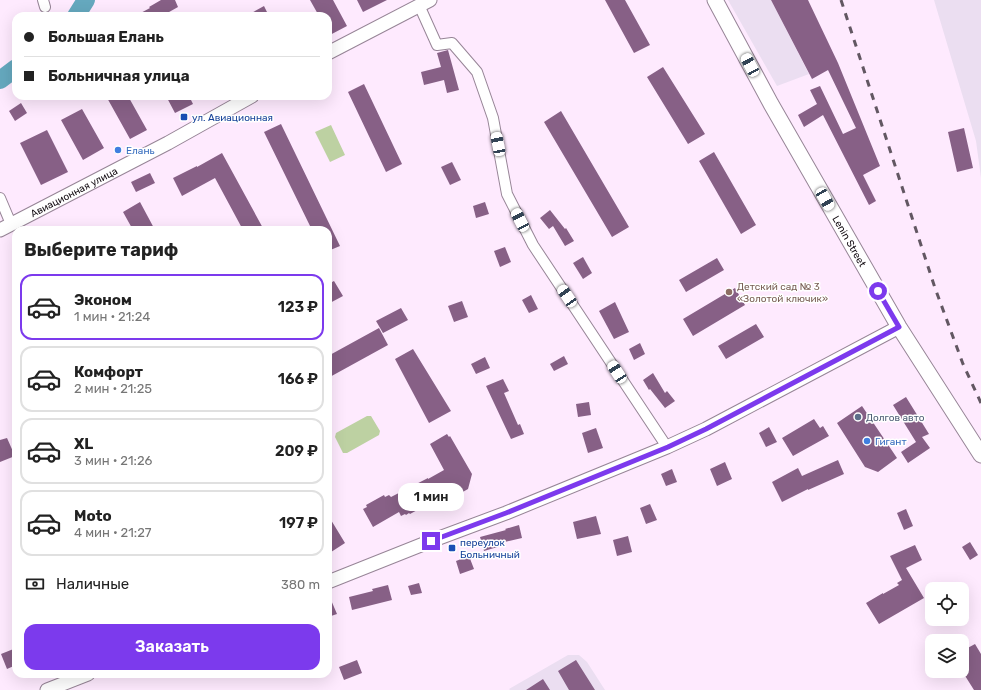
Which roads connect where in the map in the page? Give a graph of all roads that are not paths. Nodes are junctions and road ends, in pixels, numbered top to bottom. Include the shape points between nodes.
1 (715, 0) edge
2 (424, 2) edge
3 (332, 51) edge
4 (245, 100) edge
5 (0, 198) edge
6 (5, 227) edge
7 (899, 327) junction
8 (668, 447) junction
9 (981, 455) edge
10 (332, 580) edge
11 (78, 678) edge
12 (47, 690) edge

1 - 7 main road, Lenin Street via 771,104
2 - 3 street
2 - 8 street via 437,45 452,43 477,72 493,118 507,194 533,245
4 - 6 street, Авиационная улица via 168,143
5 - 6 street
7 - 8 street
7 - 9 main road, Lenin Street
8 - 10 street
11 - 12 street

